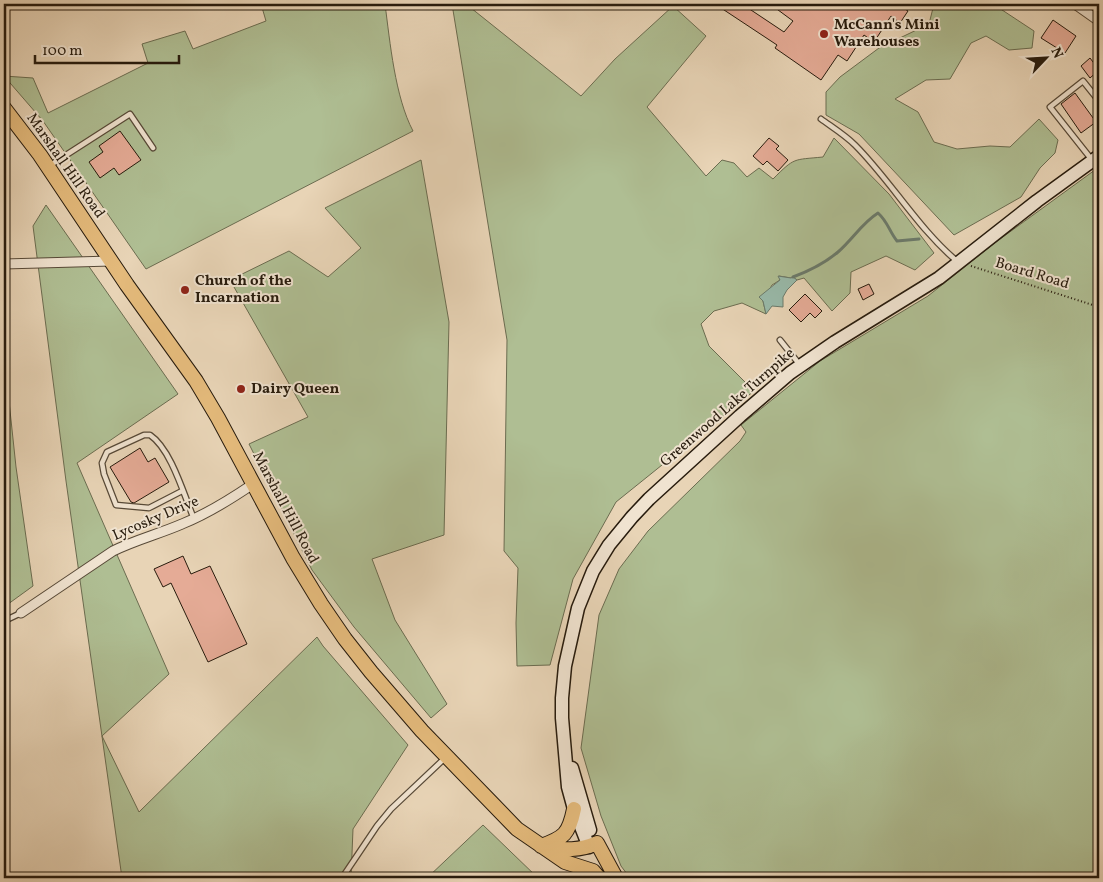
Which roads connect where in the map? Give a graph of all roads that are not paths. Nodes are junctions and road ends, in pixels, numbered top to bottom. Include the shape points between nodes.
1 (1074, 4) edge
2 (1099, 21) edge
3 (1099, 101) edge
4 (4, 108) edge
5 (821, 119) dead end
6 (153, 148) dead end
7 (1096, 159) edge
8 (48, 166) junction
9 (111, 261) junction
10 (959, 262) junction
11 (4, 264) edge
12 (780, 340) dead end
13 (800, 366) junction
14 (253, 484) junction
15 (182, 491) junction
16 (194, 519) junction
17 (21, 613) joint
18 (4, 621) edge
19 (565, 744) junction
20 (446, 757) junction
21 (574, 809) junction
22 (593, 845) junction
23 (540, 846) junction
24 (342, 878) edge
25 (599, 878) edge
26 (605, 878) edge
27 (616, 878) edge

1 - 2 street
3 - 7 lane via 1083,80 1050,107
4 - 8 main road, Marshall Hill Road
5 - 10 lane via 854,143
6 - 8 lane via 130,114
7 - 10 main road, Greenwood Lake Turnpike
8 - 9 main road, Marshall Hill Road
9 - 11 street
9 - 14 main road, Marshall Hill Road via 196,380
10 - 13 main road, Greenwood Lake Turnpike via 923,289
12 - 13 lane
13 - 19 main road, Greenwood Lake Turnpike via 740,416 632,516 600,558 578,608 565,666 562,704
14 - 16 street, Lycosky Drive
14 - 20 main road, Marshall Hill Road via 293,558 340,632
15 - 15 lane via 149,508 116,504 102,463 107,452 150,435 167,452
15 - 16 lane
16 - 17 street, Lycosky Drive via 113,552
17 - 18 lane
19 - 21 main road, Greenwood Lake Turnpike via 568,787
19 - 22 main road, Greenwood Lake Turnpike
20 - 23 main road, Marshall Hill Road via 517,829
20 - 24 lane via 376,826
21 - 22 main road, Greenwood Lake Turnpike
21 - 23 main road via 565,835
22 - 23 main road, Marshall Hill Road via 566,850
22 - 26 main road, Greenwood Lake Turnpike
22 - 27 main road, Greenwood Lake Turnpike
23 - 25 main road via 565,862 593,871

